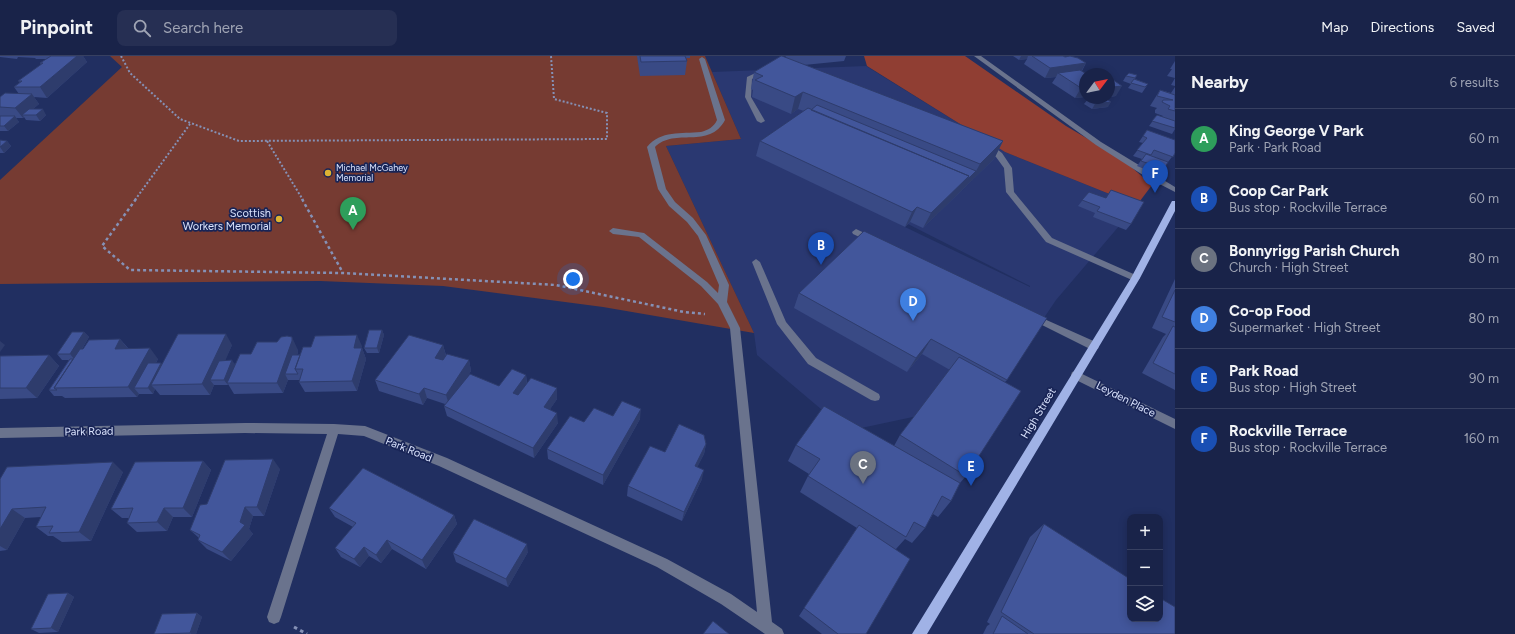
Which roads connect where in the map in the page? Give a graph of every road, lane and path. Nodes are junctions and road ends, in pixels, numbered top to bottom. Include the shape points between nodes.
1 (121, 56) edge
2 (551, 56) edge
3 (977, 56) edge
4 (702, 59) dead end
5 (774, 69) edge
6 (761, 121) dead end
7 (190, 124) junction
8 (267, 141) junction
9 (981, 142) edge
10 (1175, 190) edge
11 (1174, 207) edge
12 (612, 231) dead end
13 (856, 232) dead end
14 (882, 244) edge
15 (756, 262) dead end
16 (343, 273) junction
17 (1135, 278) junction
18 (722, 302) junction
19 (1025, 313) edge
20 (729, 315) junction
21 (1094, 346) junction
22 (1076, 375) junction
23 (875, 397) dead end
24 (1175, 424) edge
25 (334, 429) junction
26 (0, 433) edge
27 (274, 617) dead end
28 (765, 624) junction
29 (777, 634) edge
30 (919, 634) edge

1 - 7 path via 130,73 180,119
2 - 8 path via 554,99 607,113 607,139
3 - 10 street via 1070,124
4 - 18 street via 722,120 715,128 702,134 666,137 655,140 651,147 662,188 672,204 702,235 724,285
5 - 6 street via 749,78 748,97
7 - 8 path via 239,141
7 - 16 path via 102,246 130,270
8 - 16 path
9 - 17 street via 999,155 1008,168 1010,192 1049,240
11 - 17 main road, High Street
12 - 18 street via 641,235 704,284
13 - 14 street
15 - 23 street via 782,324 812,361
16 - 20 path via 556,285 684,312
17 - 21 main road, High Street
18 - 20 street
19 - 21 street
20 - 28 street via 735,328
21 - 22 main road, High Street
22 - 24 street, Leyden Place
22 - 30 main road, High Street
25 - 26 street, Park Road via 244,428
25 - 27 street
25 - 28 street, Park Road via 365,431 457,469 662,563 726,598
28 - 29 street, Park Road

